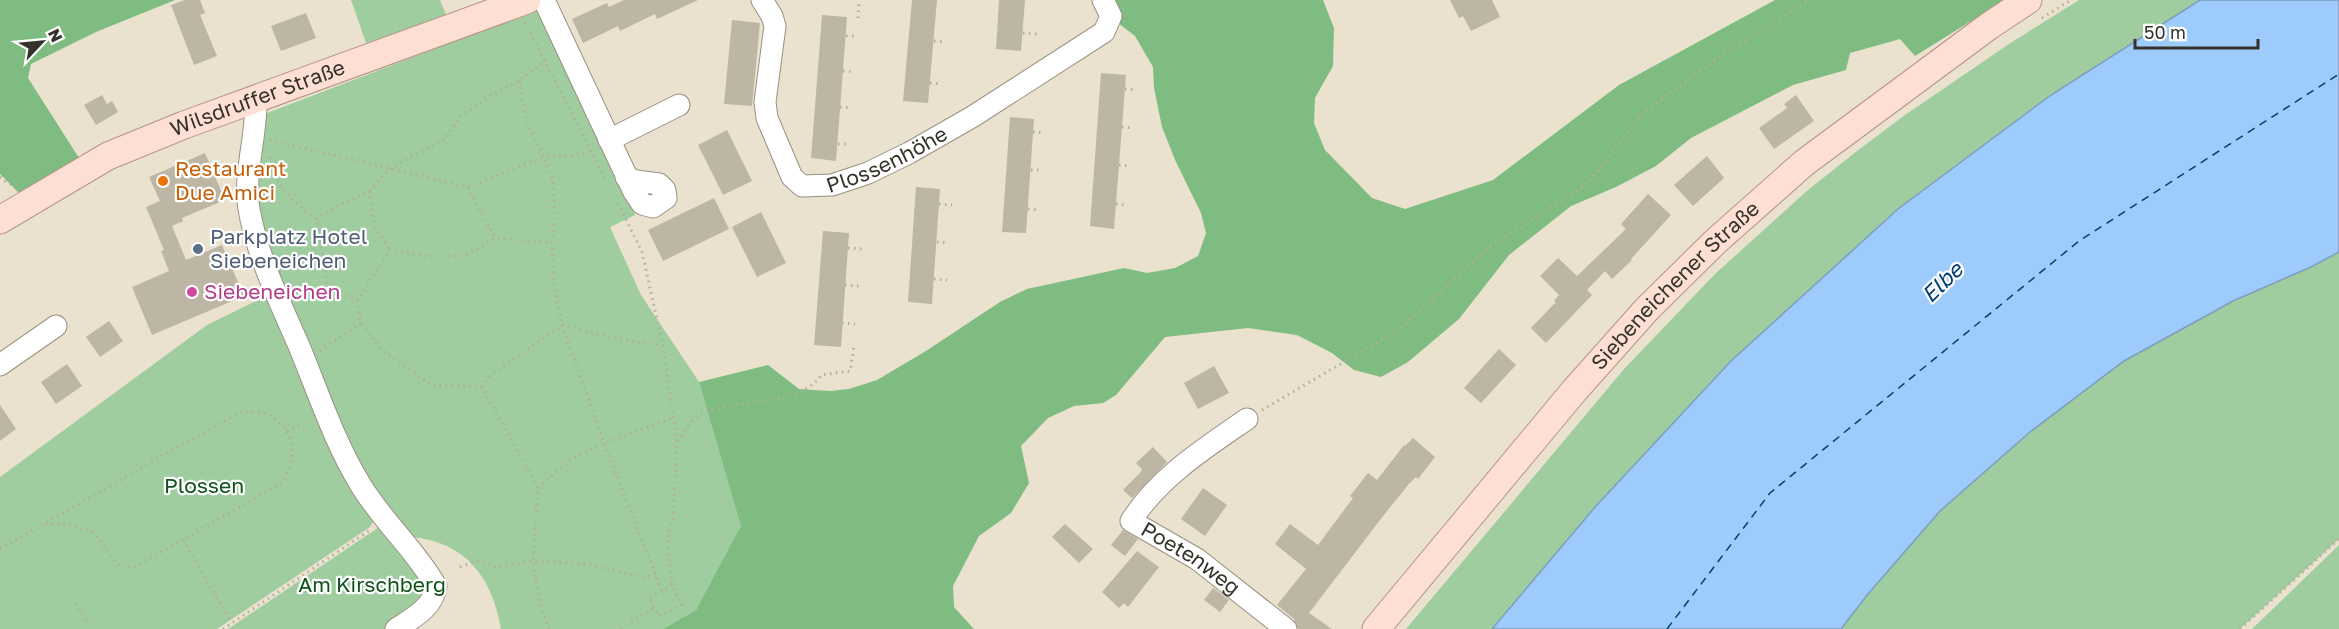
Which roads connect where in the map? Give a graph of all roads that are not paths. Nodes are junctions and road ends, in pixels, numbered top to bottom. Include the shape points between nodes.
1 (544, 0) edge
2 (762, 0) edge
3 (1103, 0) edge
4 (521, 2) edge
5 (2031, 11) edge
6 (679, 105) dead end
7 (256, 108) junction
8 (600, 145) junction
9 (616, 179) road end
10 (0, 220) edge
11 (56, 326) dead end
12 (0, 365) edge
13 (1247, 419) road end
14 (396, 629) edge
15 (1286, 629) edge
16 (1376, 629) edge

1 - 8 street
2 - 3 street, Plossenhöhe via 775,26 765,102 767,118 792,177 802,186 832,185 868,173 991,105 1104,32 1111,16
4 - 7 main road, Wilsdruffer Straße
5 - 16 main road, Siebeneichener Straße via 1989,26 1804,163 1716,241 1647,309 1574,391
6 - 8 street
7 - 10 main road, Wilsdruffer Straße via 108,156
7 - 14 street via 248,207 258,246 360,485 436,586 435,597 427,607
8 - 9 street
11 - 12 street
13 - 15 street, Poetenweg via 1189,459 1144,502 1131,521 1197,559

